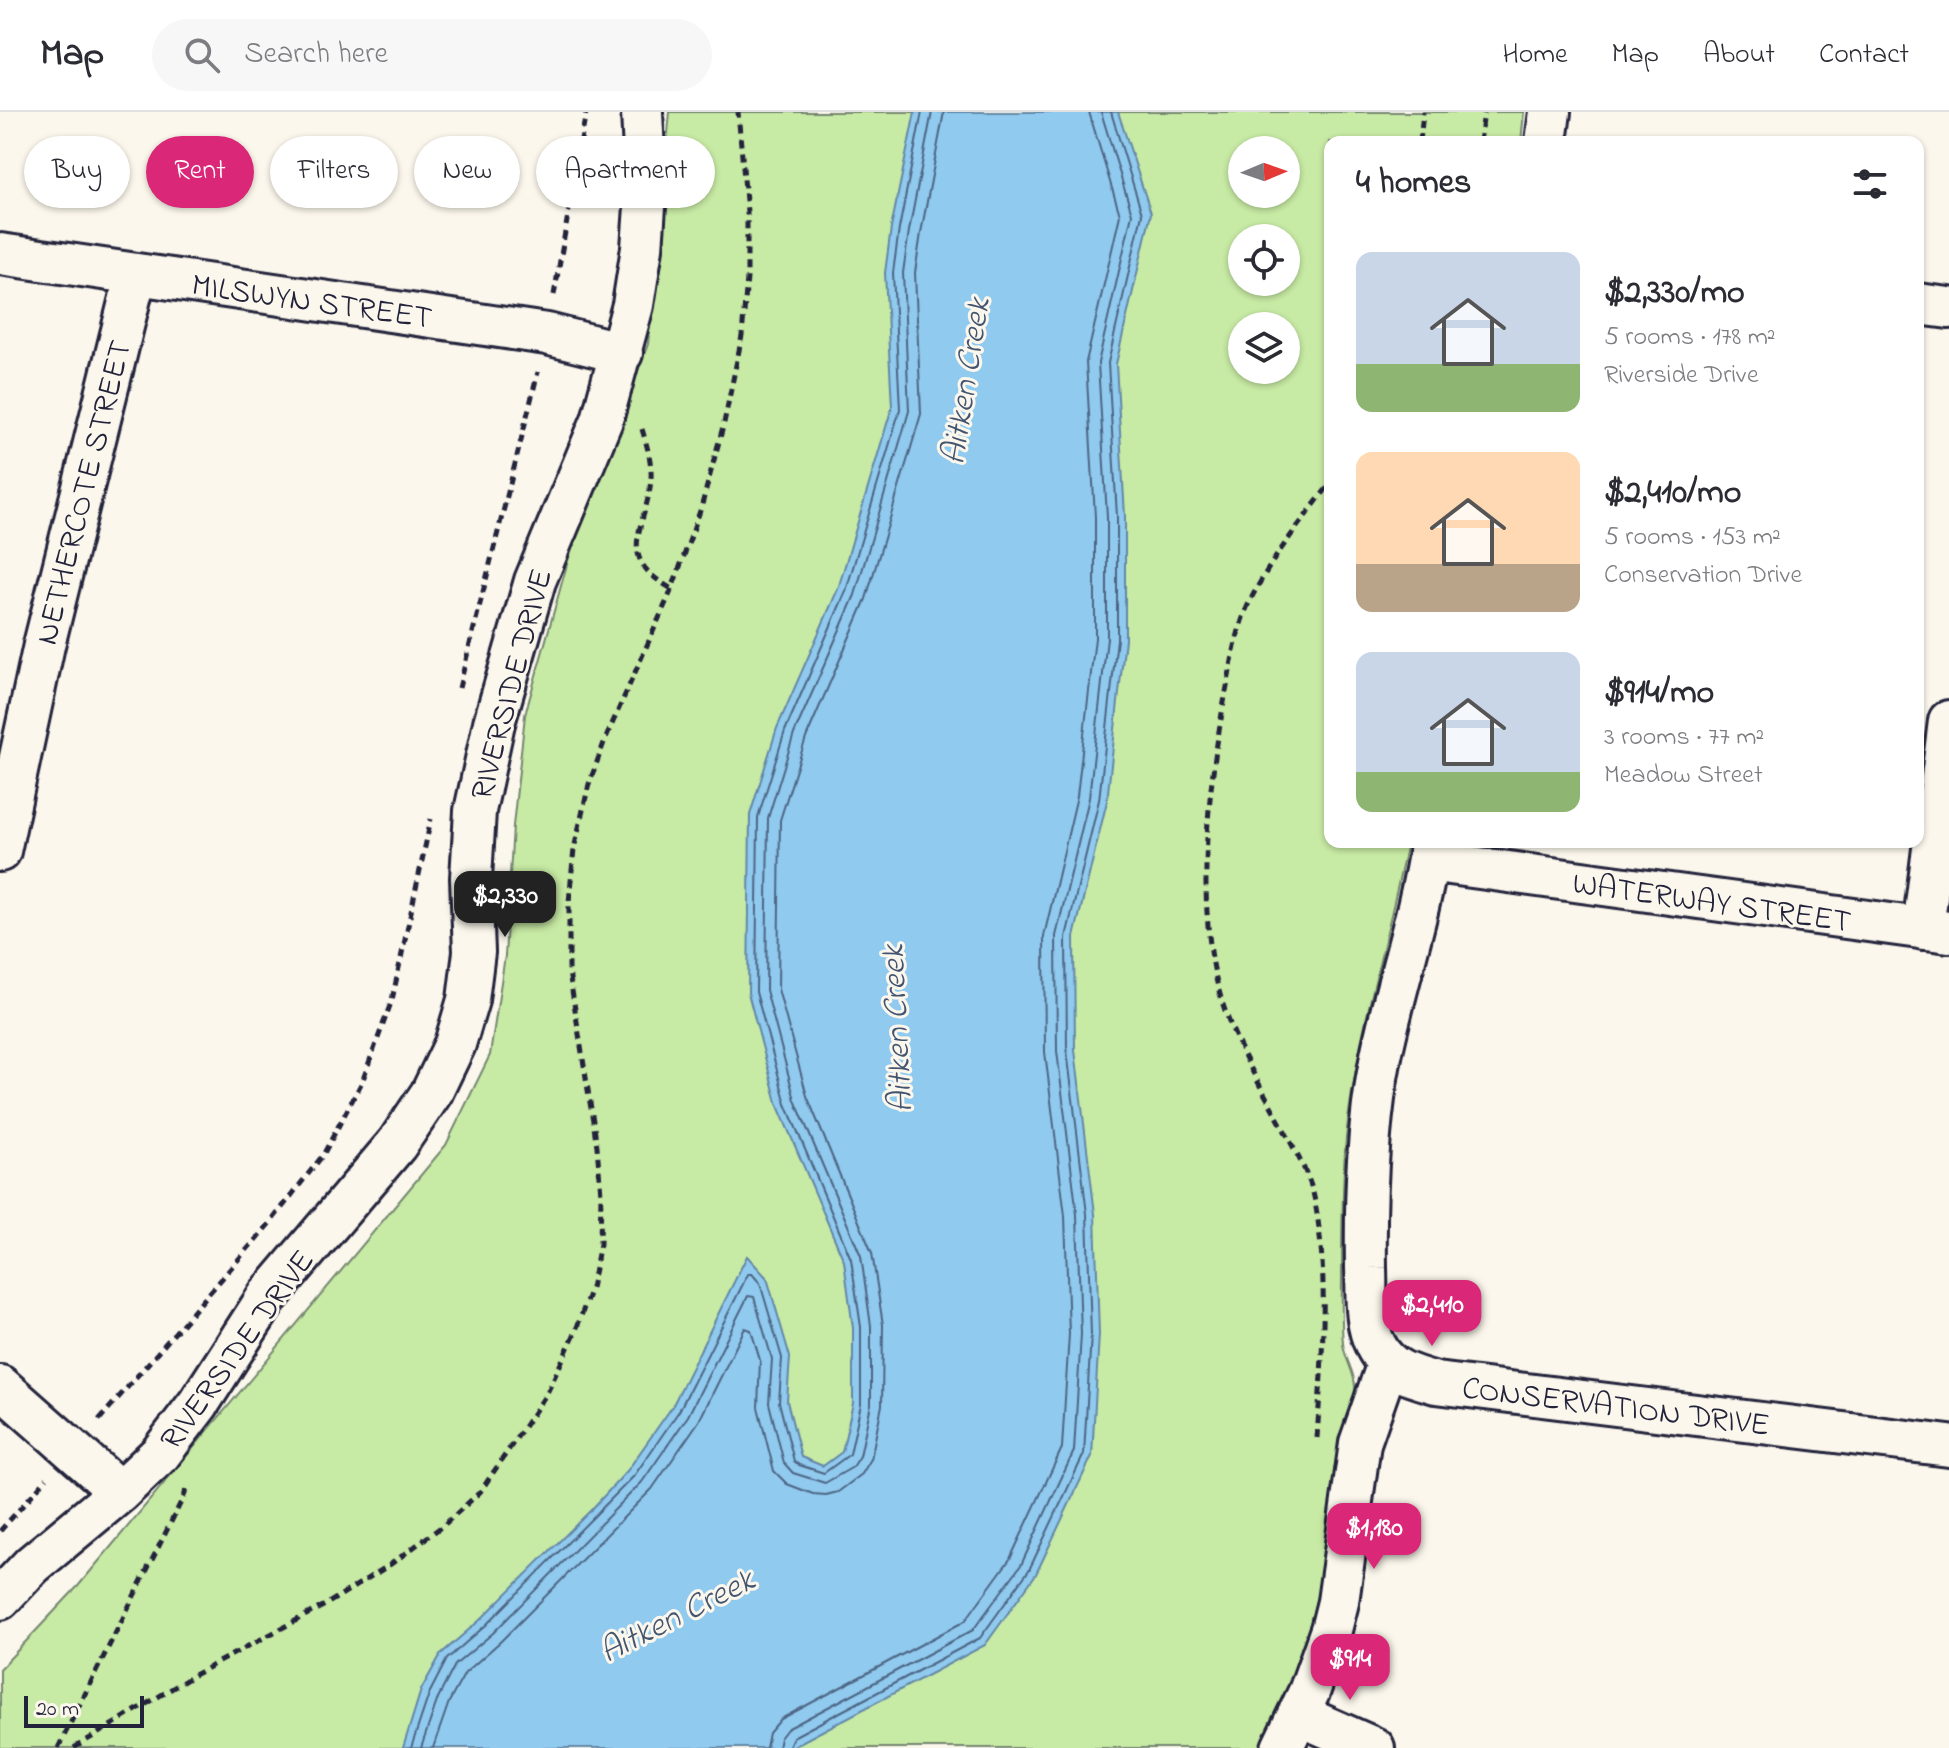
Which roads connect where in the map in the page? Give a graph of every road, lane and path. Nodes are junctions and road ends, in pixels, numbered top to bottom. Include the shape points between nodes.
1 (586, 112) edge
2 (642, 112) edge
3 (738, 112) edge
4 (1423, 112) edge
5 (1484, 112) edge
6 (1550, 112) edge
7 (1421, 136) edge
8 (1481, 136) edge
9 (1547, 136) edge
10 (0, 254) edge
11 (136, 274) junction
12 (1924, 305) edge
13 (1949, 308) edge
14 (547, 334) junction
15 (622, 353) junction
16 (611, 392) junction
17 (1324, 492) edge
18 (672, 589) junction
19 (459, 688) dead end
20 (13, 718) edge
21 (1949, 721) edge
22 (433, 810) dead end
23 (0, 851) edge
24 (1430, 852) edge
25 (1936, 930) edge
26 (1388, 1363) junction
27 (0, 1386) edge
28 (1316, 1443) dead end
29 (1949, 1446) edge
30 (73, 1450) junction
31 (160, 1454) junction
32 (120, 1492) junction
33 (0, 1531) edge
34 (0, 1599) edge
35 (1291, 1731) edge
36 (58, 1748) edge
37 (74, 1748) edge
38 (1374, 1748) edge

1 - 14 path
2 - 15 street, RIVERSIDE DRIVE via 642,248
3 - 18 path via 747,212 742,336 705,494
4 - 7 path
5 - 8 path
6 - 9 street
10 - 11 street, MILSWYN STREET
11 - 14 street, MILSWYN STREET
11 - 20 street, NETHERCOTE STREET
12 - 13 street
14 - 15 street, MILSWYN STREET
14 - 19 path
15 - 16 street, RIVERSIDE DRIVE
16 - 18 path via 640,423 650,456 651,479 637,545 641,562 651,578
16 - 31 street, RIVERSIDE DRIVE via 535,581 494,723 475,811 474,952 455,1044 432,1092 397,1144 268,1296
17 - 28 path via 1250,602 1217,736 1207,875 1208,934 1228,1018 1306,1171 1315,1199 1322,1320
18 - 37 path via 605,740 574,849 569,972 597,1146 600,1244 575,1333 547,1393 480,1492 445,1524 325,1605 194,1675
20 - 23 street, NETHERCOTE STREET
21 - 25 street
22 - 30 path via 392,1000 362,1082 323,1155
24 - 25 street, WATERWAY STREET
24 - 26 street via 1381,1057 1369,1141 1368,1318 1376,1346
26 - 29 street, CONSERVATION DRIVE via 1436,1383
26 - 35 street via 1360,1443 1334,1616
27 - 30 street
30 - 32 street
30 - 33 path
31 - 32 street, RIVERSIDE DRIVE
31 - 36 path via 184,1478 185,1494
32 - 34 street, RIVERSIDE DRIVE via 32,1565
35 - 38 street

